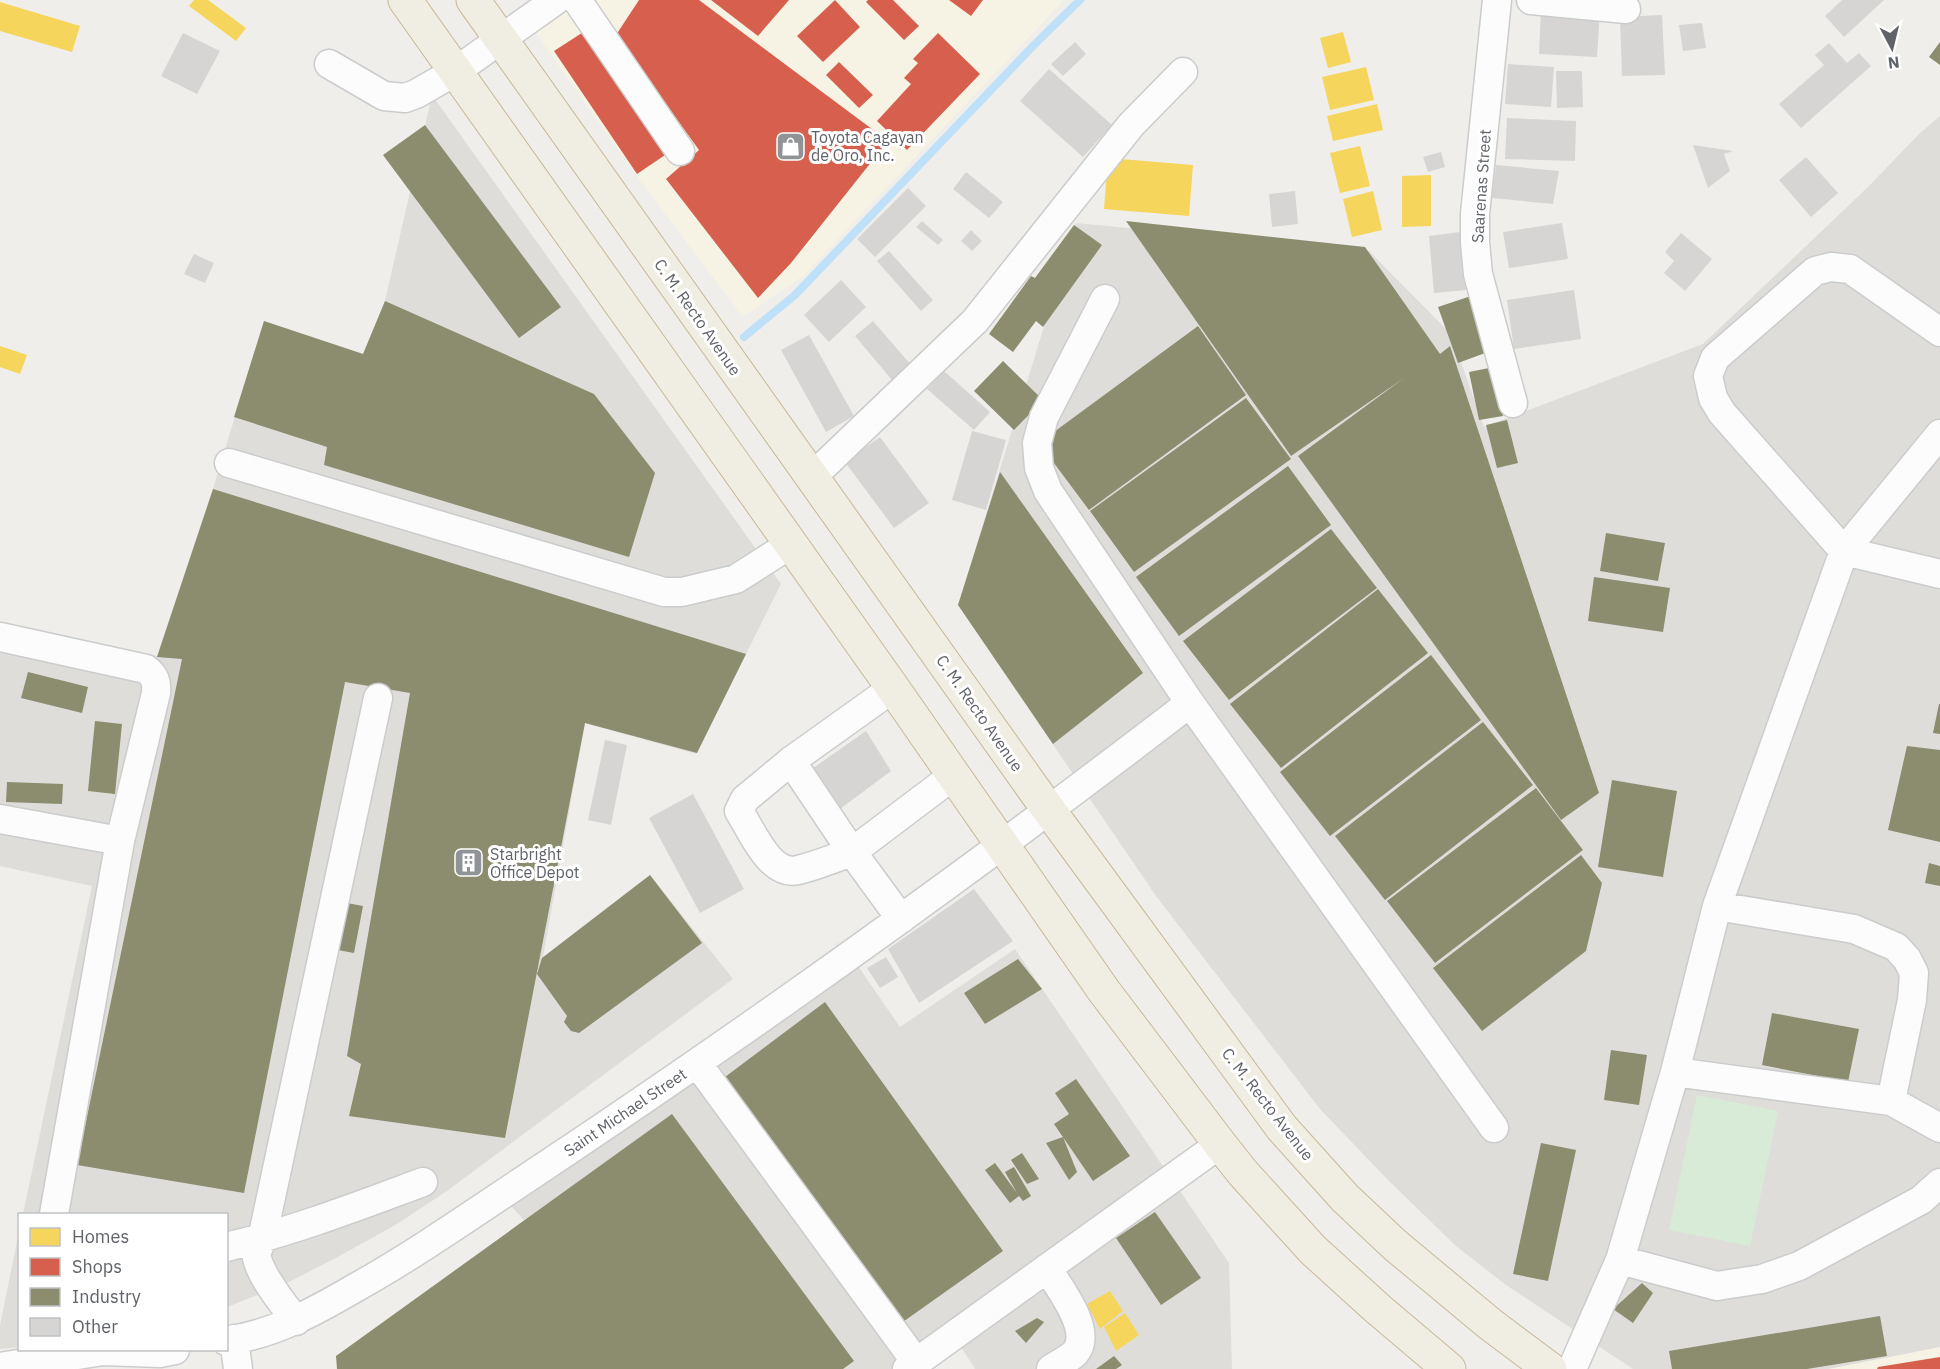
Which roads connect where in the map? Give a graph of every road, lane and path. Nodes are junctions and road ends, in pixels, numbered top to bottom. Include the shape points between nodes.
1 (405, 0) edge
2 (473, 0) edge
3 (556, 0) edge
4 (577, 0) edge
5 (1497, 0) edge
6 (1531, 0) edge
7 (1626, 9) dead end
8 (501, 39) junction
9 (329, 64) dead end
10 (456, 71) junction
11 (1184, 72) dead end
12 (680, 151) dead end
13 (1105, 299) dead end
14 (1940, 332) edge
15 (1513, 403) dead end
16 (1940, 434) edge
17 (230, 463) dead end
18 (812, 477) junction
19 (791, 544) junction
20 (1844, 551) junction
21 (1940, 574) edge
22 (0, 637) edge
23 (893, 688) junction
24 (378, 698) dead end
25 (1190, 703) junction
26 (791, 761) junction
27 (954, 775) junction
28 (1050, 811) junction
29 (0, 819) edge
30 (120, 841) junction
31 (1002, 844) junction
32 (852, 852) junction
33 (1717, 906) junction
34 (901, 919) junction
35 (697, 1063) junction
36 (1676, 1072) junction
37 (1891, 1101) junction
38 (1494, 1128) dead end
39 (1940, 1128) edge
40 (1220, 1144) junction
41 (423, 1182) dead end
42 (1940, 1184) edge
43 (54, 1213) edge
44 (262, 1239) junction
45 (228, 1247) edge
46 (1620, 1260) junction
47 (1047, 1268) junction
48 (296, 1321) junction
49 (230, 1340) edge
50 (30, 1356) edge
51 (163, 1357) edge
52 (911, 1366) edge
53 (0, 1367) edge
54 (238, 1369) edge
55 (1052, 1369) edge
56 (1449, 1369) edge
57 (1550, 1369) edge
58 (1572, 1369) edge

1 - 10 highway
2 - 8 highway, C. M. Recto Avenue
3 - 8 street
4 - 12 street
5 - 15 street, Saarenas Street via 1475,242 1478,274
6 - 7 street
8 - 10 street
8 - 18 highway, C. M. Recto Avenue
9 - 10 street via 384,96 405,98
10 - 19 highway
11 - 18 street via 1131,125 975,321
13 - 25 street via 1044,417 1037,443 1039,468 1048,491
14 - 20 street via 1850,269 1832,267 1815,271 1714,358 1708,376 1713,398 1722,413
16 - 20 street
17 - 19 street via 664,592 682,592 736,579
18 - 28 highway, C. M. Recto Avenue
19 - 23 highway
20 - 21 street
20 - 33 street
22 - 30 street via 146,669 153,674 156,693
23 - 26 street
23 - 27 highway
24 - 44 street
25 - 28 street, Saint Michael Street
25 - 38 street
26 - 32 street
26 - 32 street via 745,799 739,811 771,862 796,871
27 - 31 highway
27 - 32 street
28 - 31 street, Saint Michael Street
28 - 57 highway, C. M. Recto Avenue via 1282,1128 1395,1245
29 - 30 street
30 - 43 street
31 - 34 street, Saint Michael Street
31 - 40 highway via 1104,991
32 - 34 street
33 - 36 street
33 - 37 street via 1854,929 1896,947 1907,959 1914,973 1912,1000
34 - 35 street, Saint Michael Street
35 - 48 street, Saint Michael Street via 415,1253
35 - 52 street
36 - 37 street
36 - 46 street
37 - 39 street
40 - 47 street
40 - 56 highway via 1313,1250
41 - 44 street
42 - 46 street via 1921,1200 1799,1266 1762,1279 1717,1286
44 - 45 street
44 - 48 street via 258,1261
46 - 58 street
47 - 52 street
47 - 55 street via 1078,1321 1082,1338 1075,1353
48 - 49 street, Saint Michael Street
49 - 54 street
50 - 51 street via 103,1352
50 - 53 street

